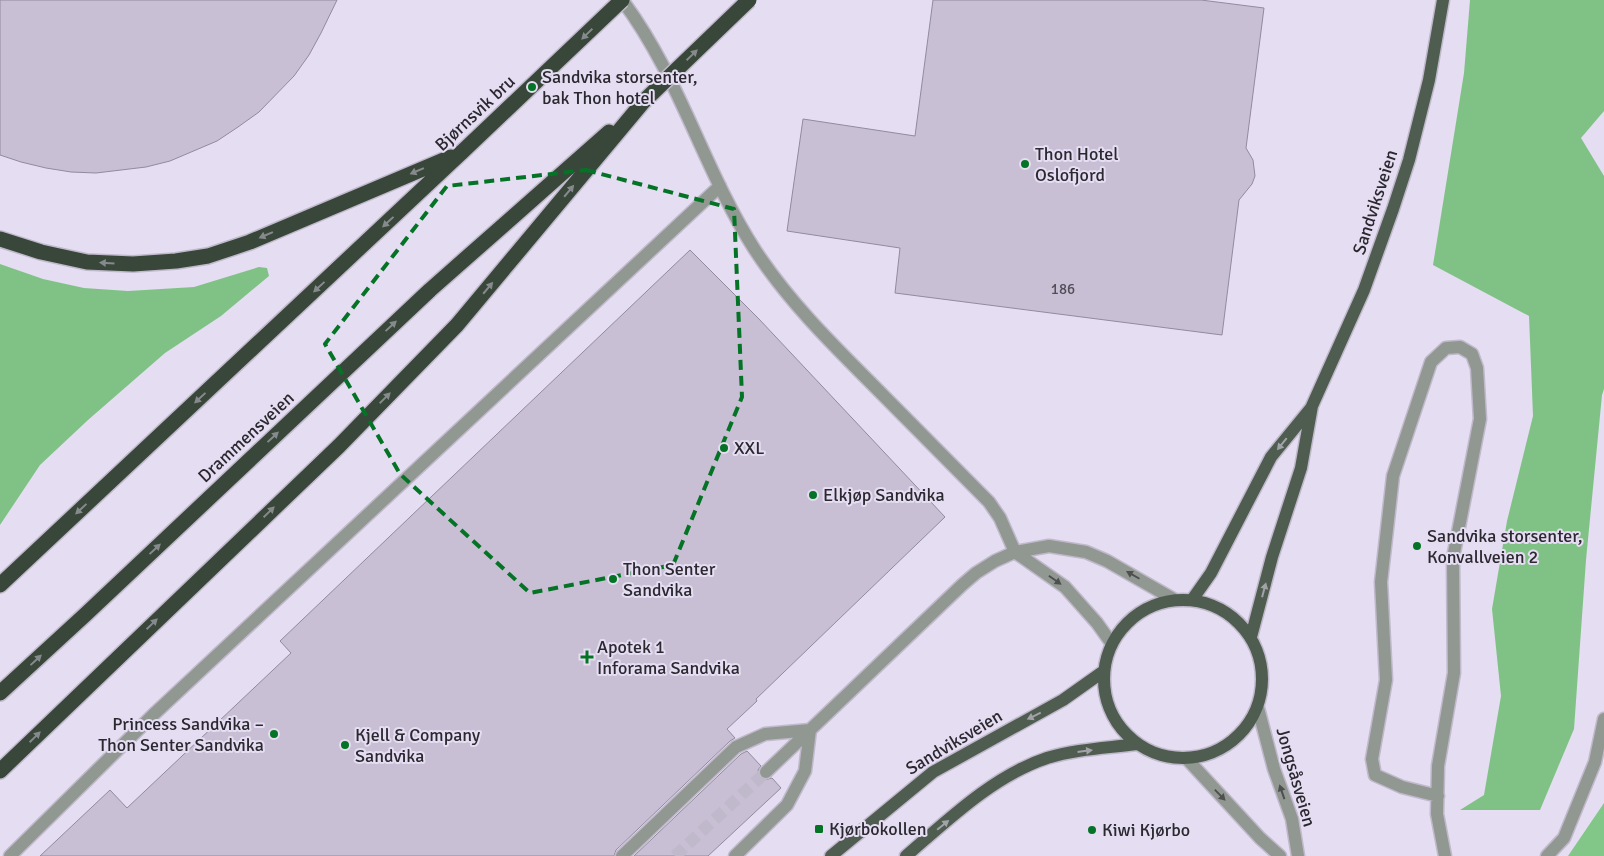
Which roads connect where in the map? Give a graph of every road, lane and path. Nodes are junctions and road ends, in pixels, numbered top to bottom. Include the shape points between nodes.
1 (622, 0) edge
2 (749, 0) edge
3 (1443, 0) edge
4 (644, 101) junction
5 (462, 152) junction
6 (720, 186) junction
7 (0, 239) edge
8 (1312, 406) junction
9 (1015, 552) junction
10 (0, 585) edge
11 (1175, 600) junction
12 (1192, 600) junction
13 (1251, 638) junction
14 (1112, 644) junction
15 (1104, 671) junction
16 (0, 693) edge
17 (1258, 708) junction
18 (1604, 719) edge
19 (810, 730) junction
20 (1137, 744) junction
21 (1187, 759) junction
22 (0, 771) edge
23 (766, 772) tunnel mouth
24 (1438, 796) junction
25 (10, 856) edge
26 (622, 856) edge
27 (734, 856) edge
28 (831, 856) edge
29 (906, 856) edge
30 (1280, 856) edge
31 (1298, 856) edge
32 (1445, 856) edge
33 (1547, 856) edge

1 -> 5 highway, Bjørnsvik bru, bridge
1 - 6 street via 638,20 662,65
4 -> 2 highway, bridge
3 - 8 main road, Sandviksveien via 1429,80 1409,160 1364,290
16 -> 4 highway, Drammensveien via 430,290
22 -> 4 highway via 339,446 457,326
5 -> 7 highway via 250,242 208,256 141,263 87,262
5 -> 10 highway, Bjørnsvik bru
6 - 9 street via 752,244 793,301 989,502
6 - 25 street via 153,715
8 -> 12 main road, Sandviksveien via 1271,457 1211,573
13 -> 8 main road, Sandviksveien via 1272,557 1301,468
11 -> 9 street via 1086,552 1049,546
9 -> 14 street via 1065,587
9 - 19 street via 995,561 962,585
11 - 12 main road
11 - 14 main road via 1132,618
12 - 13 main road via 1226,612
13 - 17 main road via 1263,672
14 - 15 main road
15 - 20 main road via 1111,712 1122,730
15 -> 28 main road, Sandviksveien via 1063,700 933,772
17 - 21 main road via 1247,728 1230,744 1210,754
31 -> 17 street, Jongsåsveien via 1292,820
18 - 33 street via 1595,762 1564,838
19 - 23 street
19 - 26 street via 764,734 736,747
19 - 27 street via 805,772 787,805
20 - 21 main road via 1152,753
29 -> 20 main road via 981,794 1024,767 1067,753
21 -> 30 street
24 - 24 street via 1438,766 1454,673 1453,558 1480,419 1477,368 1472,354 1460,346 1446,348 1431,362 1393,476 1381,582 1386,680 1372,759 1375,775 1402,787
24 - 32 street

